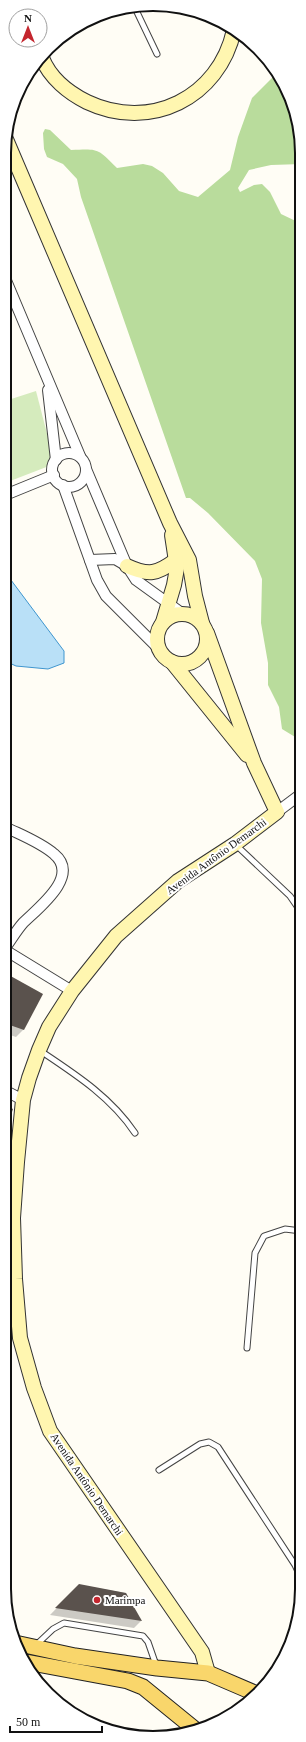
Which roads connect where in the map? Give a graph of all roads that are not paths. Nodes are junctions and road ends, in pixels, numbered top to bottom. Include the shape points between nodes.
1 (137, 12) edge
2 (232, 35) edge
3 (157, 54) dead end
4 (44, 61) edge
5 (11, 151) edge
6 (11, 293) edge
7 (46, 378) junction
8 (80, 456) junction
9 (56, 460) junction
10 (86, 468) junction
11 (54, 475) junction
12 (63, 485) junction
13 (11, 493) edge
14 (170, 523) junction
15 (90, 560) junction
16 (176, 560) junction
17 (127, 566) junction
18 (168, 604) junction
19 (183, 614) junction
20 (163, 622) junction
21 (204, 628) junction
22 (159, 649) junction
23 (172, 662) junction
24 (254, 763) junction
25 (295, 798) edge
26 (277, 812) junction
27 (11, 830) edge
28 (235, 844) junction
29 (295, 903) edge
30 (11, 939) edge
31 (11, 953) edge
32 (72, 991) junction
33 (39, 1050) junction
34 (11, 1094) edge
35 (23, 1100) junction
36 (135, 1134) dead end
37 (295, 1231) edge
38 (248, 1348) dead end
39 (159, 1470) dead end
40 (295, 1565) edge
41 (23, 1645) edge
42 (34, 1647) junction
43 (32, 1663) edge
44 (157, 1668) junction
45 (208, 1673) junction
46 (251, 1691) edge
47 (191, 1726) edge

1 - 3 lane
2 - 4 street via 224,58 212,77 194,94 165,109 133,114 103,109 76,96 58,81
5 - 14 street
6 - 7 street
7 - 8 street
7 - 9 street
8 - 9 street via 67,453
8 - 10 street
9 - 11 street via 53,464
10 - 12 street via 82,481 76,485
10 - 17 street
11 - 12 street
11 - 13 street
12 - 15 street
14 - 16 street
14 - 21 street via 189,560
15 - 17 street via 115,559
15 - 22 street via 106,596
16 - 17 street via 163,570 153,573 140,572
16 - 18 street via 174,585
17 - 18 street via 136,580
18 - 19 street
18 - 20 street
19 - 20 street via 172,616
19 - 21 street via 193,616
20 - 22 street via 158,630
21 - 23 street via 207,642 198,658 190,663
21 - 24 street
22 - 23 street via 164,657
23 - 24 street
24 - 26 street
25 - 26 street, Avenida Antônio Demarchi
26 - 28 street, Avenida Antônio Demarchi
27 - 30 street via 55,855 62,866 62,879 54,892 22,924
28 - 29 lane
28 - 32 street, Avenida Antônio Demarchi via 178,881 116,936
31 - 32 street
32 - 33 street, Avenida Antônio Demarchi via 49,1028
33 - 35 street, Avenida Antônio Demarchi
33 - 36 lane via 68,1069 112,1105 126,1119
34 - 35 street
35 - 45 street, Avenida Antônio Demarchi via 13,1218 15,1271 20,1338 34,1388 50,1431 202,1652
37 - 38 lane via 285,1230 264,1236 255,1253
39 - 40 lane via 200,1444 209,1442 218,1447
41 - 42 main road
42 - 44 main road
42 - 44 lane via 53,1629 64,1623 143,1636 148,1642
43 - 47 main road via 128,1681 143,1687
44 - 45 main road
45 - 46 main road

